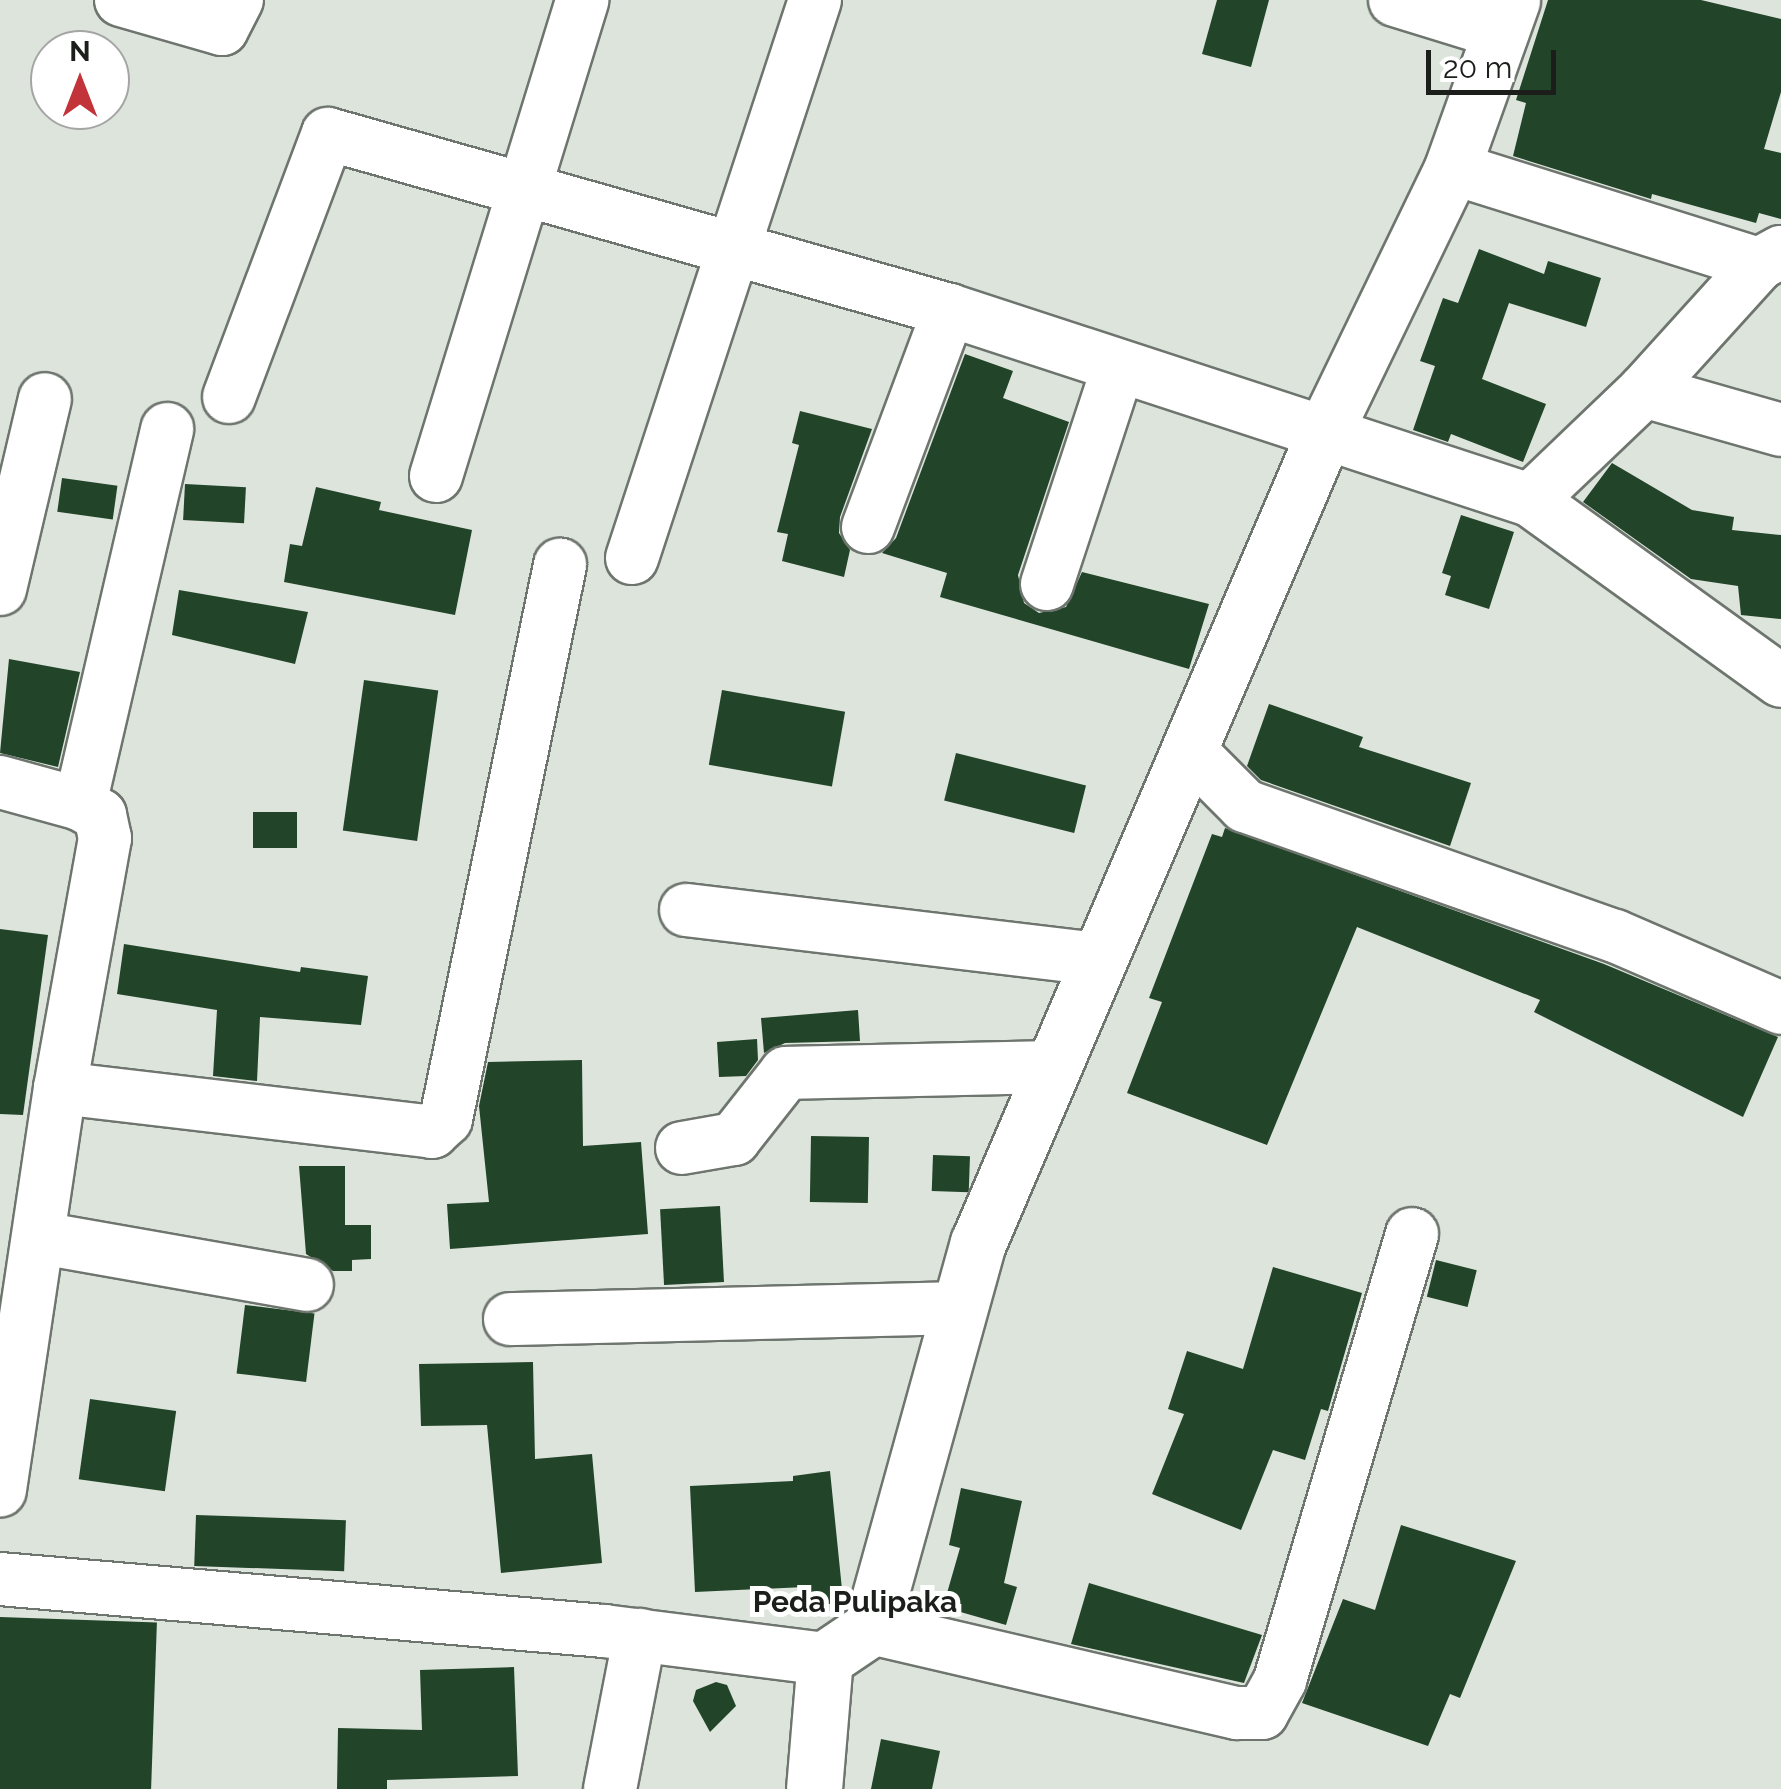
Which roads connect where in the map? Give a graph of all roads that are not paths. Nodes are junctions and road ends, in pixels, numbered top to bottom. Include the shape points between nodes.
1 (121, 0) edge
2 (237, 0) edge
3 (582, 0) edge
4 (814, 0) edge
5 (1395, 0) edge
6 (1507, 16) edge
7 (1452, 168) junction
8 (522, 189) junction
9 (734, 251) junction
10 (1770, 258) edge
11 (948, 310) junction
12 (1118, 368) junction
13 (1644, 390) junction
14 (228, 397) dead end
15 (45, 399) dead end
16 (167, 430) dead end
17 (1326, 430) junction
18 (1781, 430) edge
19 (436, 476) dead end
20 (1530, 500) junction
21 (868, 527) dead end
22 (632, 558) dead end
23 (560, 565) dead end
24 (1047, 584) dead end
25 (0, 590) edge
26 (1781, 681) edge
27 (1189, 750) junction
28 (0, 782) edge
29 (80, 804) junction
30 (686, 910) dead end
31 (1097, 958) junction
32 (1781, 1008) edge
33 (1050, 1067) junction
34 (60, 1088) junction
35 (682, 1148) dead end
36 (1412, 1234) dead end
37 (42, 1238) junction
38 (307, 1285) dead end
39 (955, 1308) junction
40 (510, 1319) dead end
41 (0, 1491) edge
42 (0, 1579) edge
43 (871, 1628) junction
44 (640, 1635) junction
45 (825, 1659) junction
46 (610, 1789) edge
47 (814, 1789) edge

1 - 2 street via 222,28
3 - 8 street
4 - 9 street
5 - 6 street
6 - 7 main road
7 - 10 street
7 - 17 main road
8 - 9 street
8 - 14 street via 328,134
8 - 19 street
9 - 11 street
9 - 22 street
10 - 13 street
11 - 12 street
11 - 21 street
12 - 17 street
12 - 24 street
13 - 18 street
13 - 20 street
15 - 25 street
16 - 29 street
17 - 20 street
17 - 27 main road
20 - 26 street
23 - 34 street via 446,1119 432,1132
27 - 31 main road
27 - 32 street via 1245,806 1615,936
28 - 29 street
29 - 34 street via 100,815 106,838
30 - 31 street
31 - 33 main road
33 - 35 street via 786,1072 734,1139
33 - 39 main road
34 - 37 street
36 - 43 street via 1280,1680 1262,1714 1236,1714
37 - 38 street
37 - 41 street
39 - 40 street
39 - 43 main road
42 - 44 street
43 - 45 main road
44 - 45 street
44 - 46 street
45 - 47 main road

